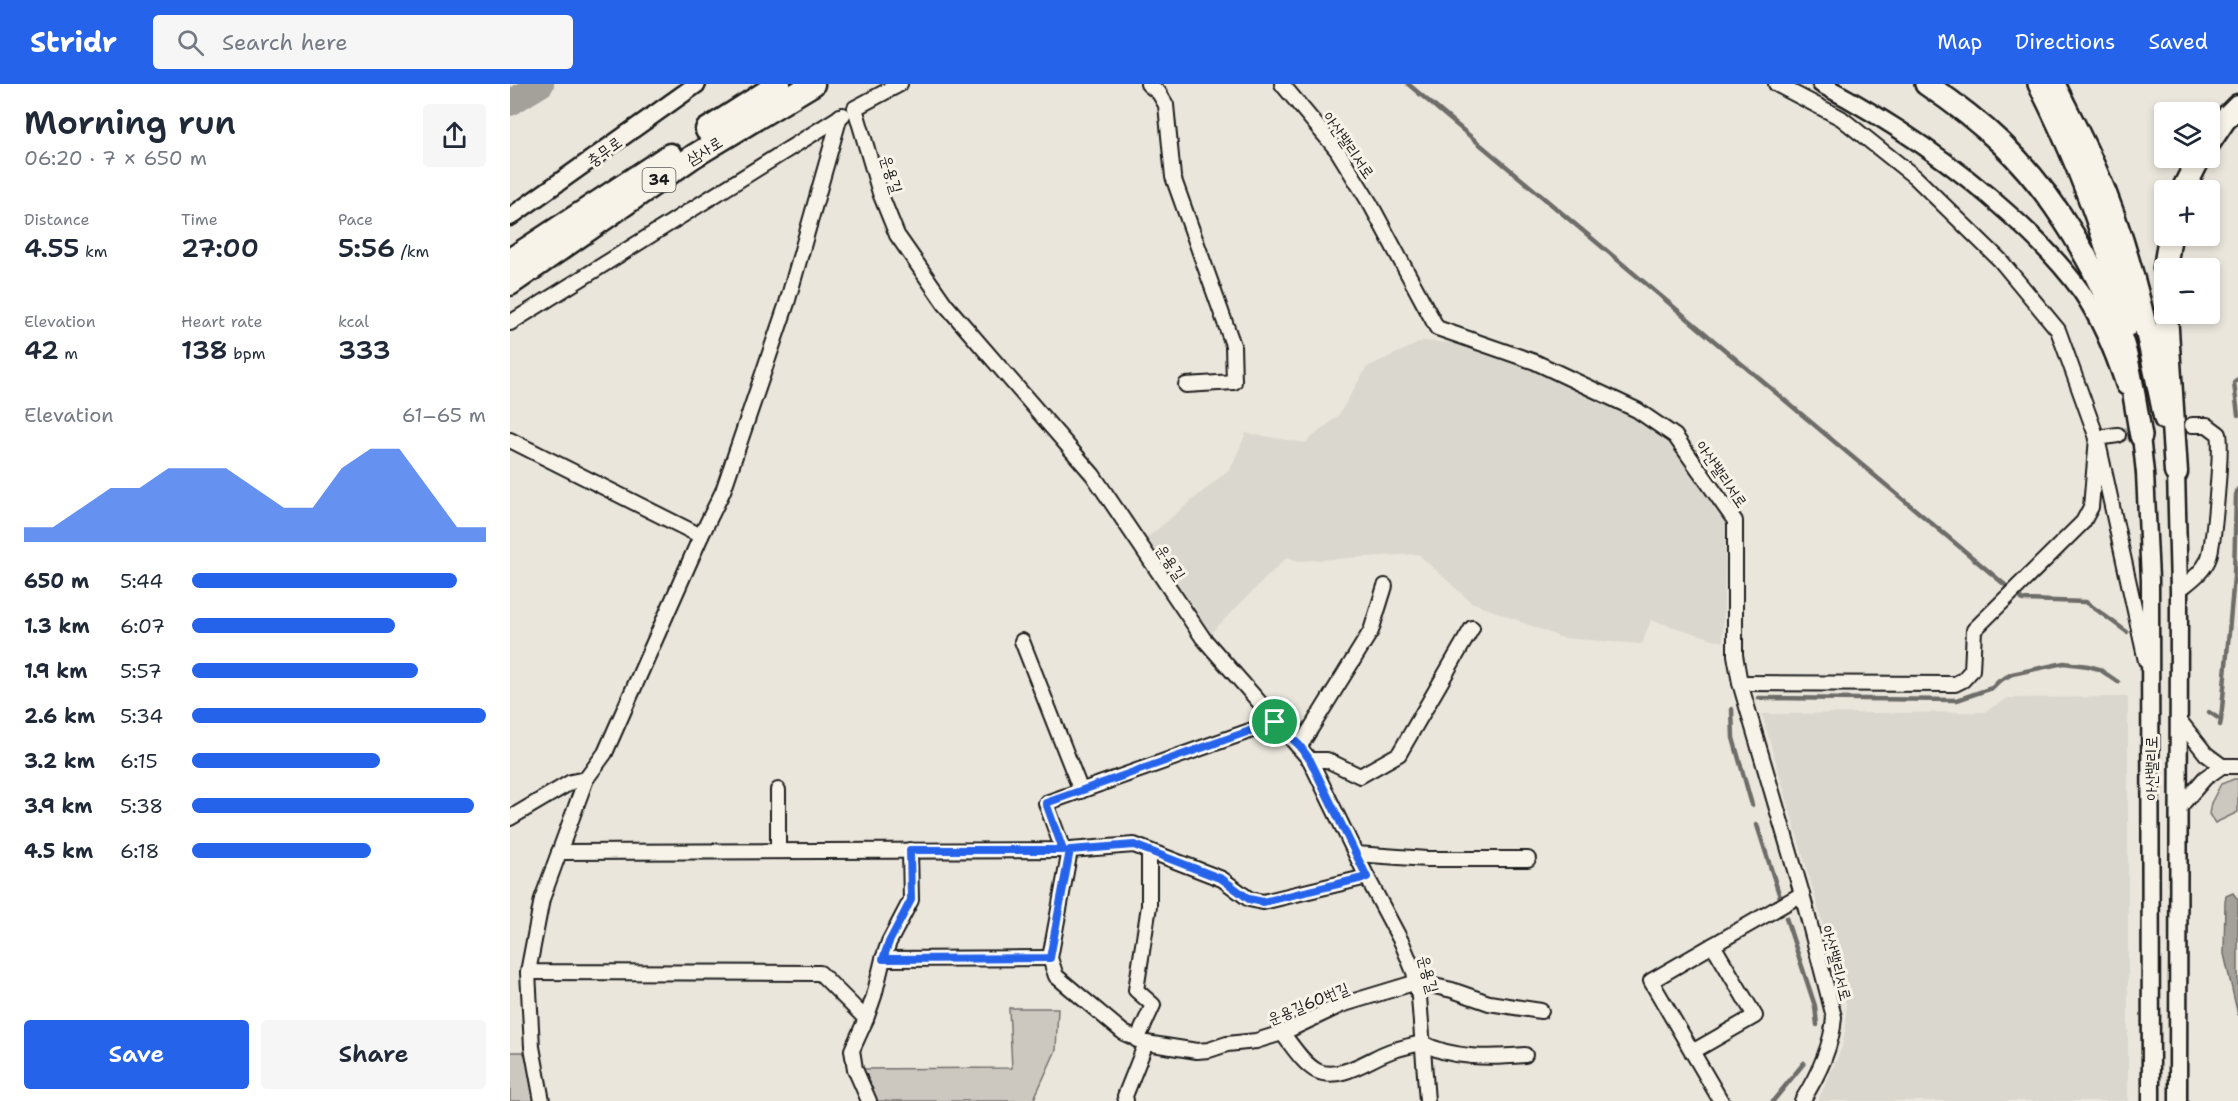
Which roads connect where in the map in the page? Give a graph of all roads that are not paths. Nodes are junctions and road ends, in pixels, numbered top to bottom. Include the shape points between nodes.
1 (697, 84) edge
2 (779, 84) edge
3 (813, 84) edge
4 (900, 84) edge
5 (1148, 84) edge
6 (1282, 84) edge
7 (1776, 84) edge
8 (1821, 84) edge
9 (1926, 84) edge
10 (2039, 84) edge
11 (2054, 84) edge
12 (2238, 106) edge
13 (855, 108) junction
14 (840, 116) junction
15 (2220, 126) edge
16 (510, 217) edge
17 (510, 261) edge
18 (510, 284) edge
19 (510, 323) edge
20 (2167, 324) edge
21 (1186, 385) dead end
22 (2192, 425) tunnel mouth
23 (2118, 435) tunnel mouth
24 (2141, 436) junction
25 (2097, 438) junction
26 (510, 440) edge
27 (2176, 472) junction
28 (700, 536) junction
29 (1385, 586) dead end
30 (2179, 590) junction
31 (1472, 628) dead end
32 (1022, 641) dead end
33 (1740, 684) junction
34 (2151, 687) junction
35 (2179, 720) junction
36 (1275, 722) junction
37 (1300, 746) junction
38 (1310, 760) junction
39 (2222, 766) junction
40 (2238, 766) edge
41 (586, 779) junction
42 (778, 790) dead end
43 (1081, 791) junction
44 (2178, 809) junction
45 (510, 818) edge
46 (778, 850) junction
47 (910, 850) junction
48 (1066, 850) junction
49 (1149, 851) junction
50 (559, 852) junction
51 (1356, 854) junction
52 (1528, 859) dead end
53 (1367, 877) junction
54 (1802, 894) junction
55 (1713, 945) junction
56 (1050, 958) junction
57 (883, 959) junction
58 (528, 972) junction
59 (1417, 982) junction
60 (1541, 1011) dead end
61 (866, 1019) junction
62 (1282, 1033) junction
63 (1141, 1042) junction
64 (1422, 1043) junction
65 (1692, 1052) junction
66 (1525, 1054) dead end
67 (542, 1101) edge
68 (869, 1101) edge
69 (1126, 1101) edge
70 (1427, 1101) edge
71 (1721, 1101) edge
72 (1802, 1101) edge
73 (2151, 1101) edge
74 (2178, 1101) edge

1 - 16 street, 충무로
2 - 17 highway, 삼사로 / 34
3 - 18 highway, 삼사로 / 34 via 694,156
4 - 13 street
5 - 21 street via 1166,105 1173,177 1233,345 1234,382
6 - 33 street, 아산밸리서로 via 1337,150 1437,328 1535,362 1637,410 1675,436 1735,521 1736,655
7 - 25 street via 1841,118 1915,177 2000,260 2058,330
8 - 24 street, 아산밸리로 via 1876,115 1956,169 2061,264 2097,317
9 - 24 main road via 1960,107 2003,145 2033,180 2090,263 2123,343
10 - 24 main road via 2093,204 2117,279 2132,343
11 - 27 main road via 2097,172 2124,246 2141,302
12 - 15 highway
13 - 14 street
13 - 36 street, 운용길 via 880,193 906,249 945,304 1093,475 1203,638
14 - 19 street
14 - 28 street via 787,303 723,491
20 - 27 highway
22 - 30 street via 2207,425 2219,434 2221,452 2209,558
23 - 25 street
24 - 34 street, 아산밸리로 via 2148,528
25 - 33 street via 2091,507 2083,522 1974,630 1972,670 1963,680 1955,684
25 - 34 street
26 - 28 street
27 - 30 street, 아산밸리로
28 - 41 street via 604,753
29 - 37 street via 1371,631
30 - 35 street, 아산밸리로
31 - 38 street via 1399,754 1360,776 1327,760
32 - 43 street
33 - 54 street, 아산밸리서로
34 - 73 street, 아산밸리로
35 - 39 street via 2206,754
35 - 44 street, 아산밸리로
36 - 37 street, 운용길
36 - 43 street
37 - 38 street, 운용길
38 - 51 street, 운용길
39 - 40 street
39 - 44 street via 2205,778
41 - 45 street via 571,782
41 - 50 street
42 - 46 street
43 - 48 street via 1046,803
44 - 74 street, 아산밸리로
46 - 47 street
46 - 50 street
47 - 48 street
47 - 57 street via 911,900
48 - 49 street via 1134,845
48 - 56 street
49 - 53 street via 1222,879 1254,901
49 - 63 street via 1149,906 1136,990 1153,1005
50 - 58 street via 542,898
51 - 52 street
51 - 53 street, 운용길
53 - 59 street, 운용길 via 1402,943
54 - 55 street
54 - 72 street, 아산밸리서로 via 1834,1017 1833,1035
55 - 65 street via 1651,981
55 - 65 street via 1755,1016
56 - 57 street
56 - 63 street, 운용길60번길 via 1056,976 1124,1034
57 - 61 street
58 - 61 street via 820,973
58 - 67 street via 532,1047
59 - 60 street, 운용길60번길 via 1489,1003
59 - 62 street, 운용길60번길 via 1341,1005
59 - 64 street, 운용길
61 - 68 street via 852,1050
62 - 63 street, 운용길60번길 via 1197,1051
62 - 64 street via 1309,1065 1331,1074
63 - 69 street
64 - 66 street via 1436,1050 1463,1054
64 - 70 street, 운용길
65 - 71 street

